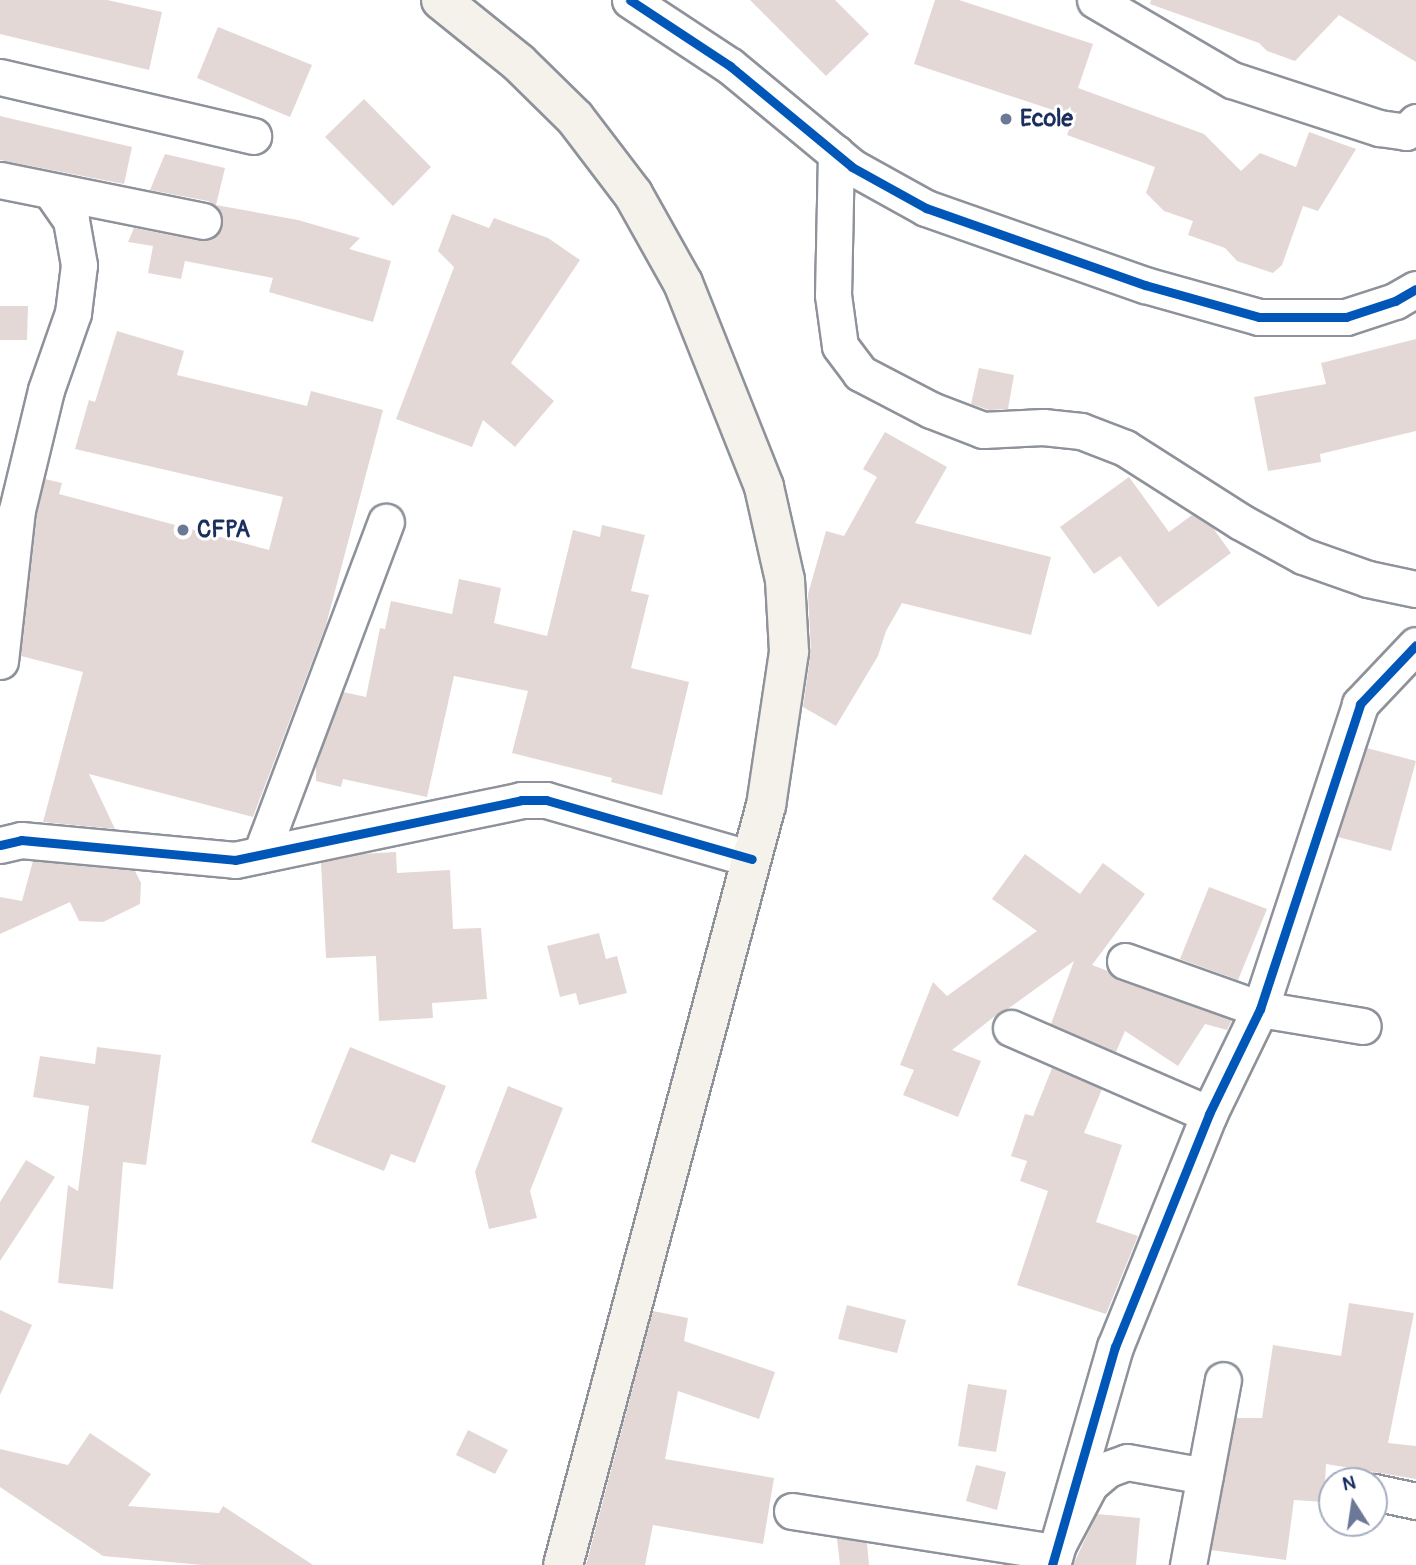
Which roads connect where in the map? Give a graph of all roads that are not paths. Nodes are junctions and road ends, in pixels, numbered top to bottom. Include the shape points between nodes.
1 (441, 0) edge
2 (630, 0) edge
3 (1095, 0) edge
4 (0, 77) edge
5 (1416, 122) edge
6 (253, 136) dead end
7 (836, 153) junction
8 (0, 180) edge
9 (51, 191) junction
10 (203, 221) dead end
11 (1416, 289) edge
12 (386, 522) dead end
13 (1416, 589) edge
14 (1416, 645) edge
15 (0, 661) edge
16 (0, 845) edge
17 (261, 854) junction
18 (752, 859) junction
19 (1125, 961) dead end
20 (1260, 1009) junction
21 (1363, 1026) dead end
22 (1010, 1028) dead end
23 (1209, 1114) junction
24 (1223, 1380) dead end
25 (1205, 1476) junction
26 (1388, 1495) edge
27 (1416, 1501) edge
28 (792, 1511) dead end
29 (1053, 1559) edge
30 (563, 1565) edge
31 (1188, 1565) edge

1 - 18 main road via 519,63 575,118 633,194 683,282 764,487 785,580 789,652 766,805
2 - 7 street via 730,66
3 - 5 street via 1233,80 1379,128 1406,132
4 - 6 street
7 - 11 street via 852,167 926,208 1145,285 1259,317 1346,317
7 - 13 street via 833,295 840,346 860,373 931,410 983,430 1043,427 1081,431 1125,449 1303,556 1368,579
8 - 9 street
9 - 10 street
9 - 15 street via 71,220 79,265 73,313 46,390 17,510
12 - 17 street
14 - 20 street via 1360,704
16 - 17 street via 21,840 235,860
17 - 18 street via 521,800 546,800
18 - 30 main road
19 - 20 street
20 - 21 street
20 - 23 street
22 - 23 street
23 - 29 street via 1115,1347
24 - 25 street
25 - 29 street via 1126,1462 1108,1469 1090,1484
25 - 31 street
26 - 27 street
28 - 29 street

